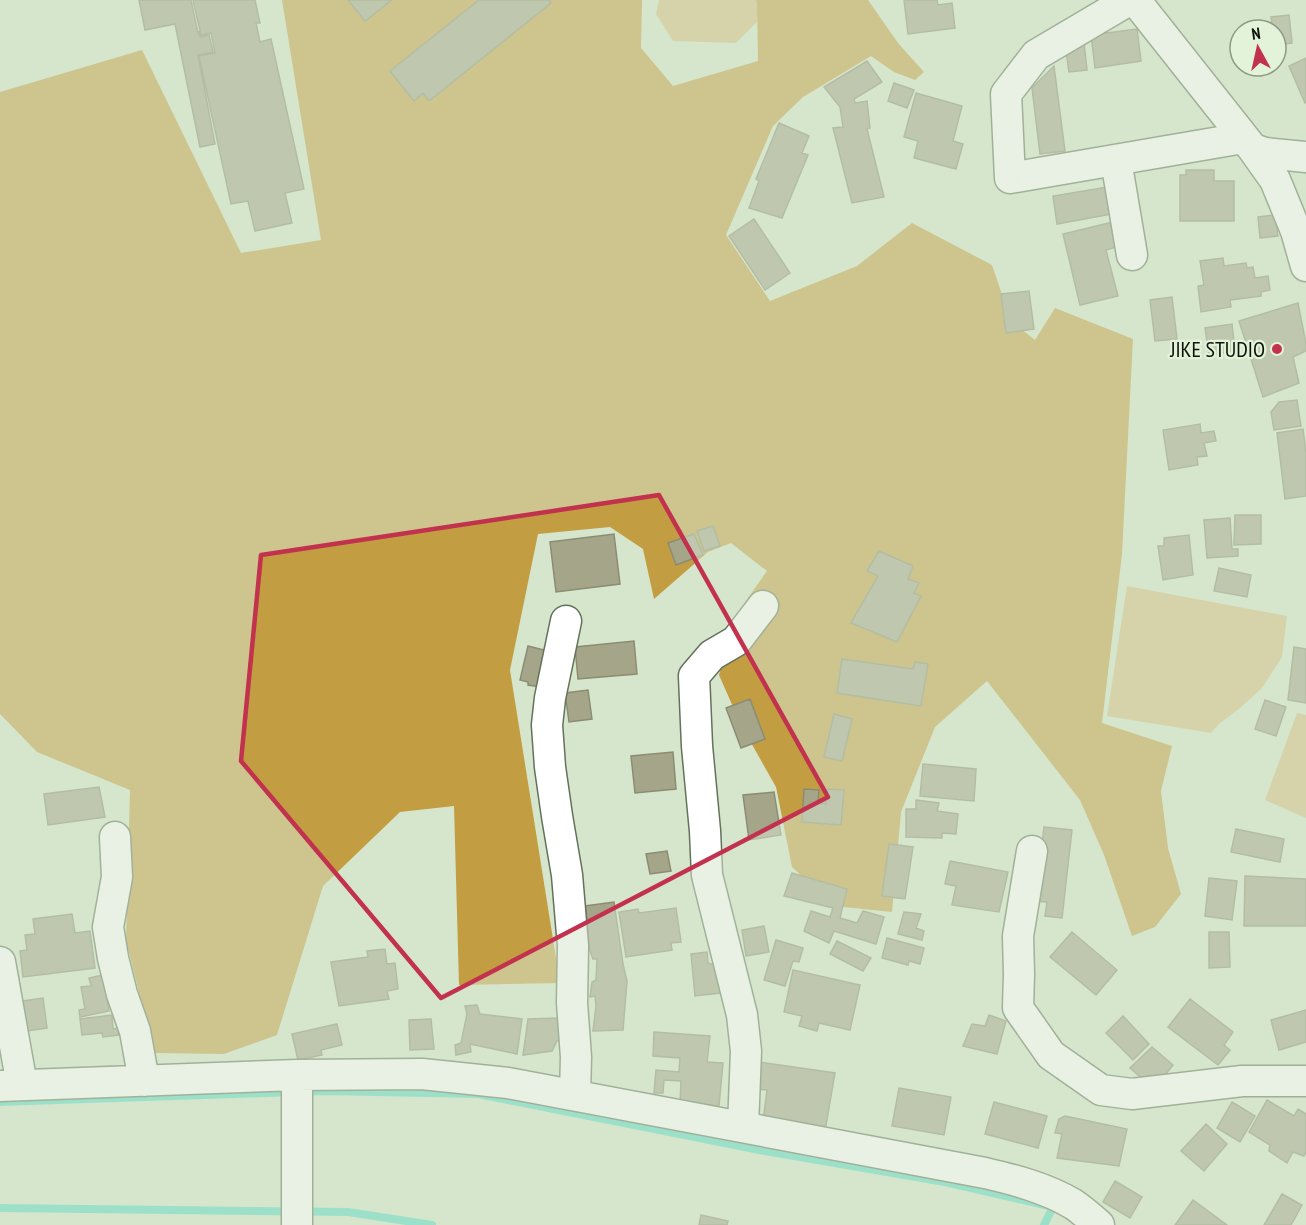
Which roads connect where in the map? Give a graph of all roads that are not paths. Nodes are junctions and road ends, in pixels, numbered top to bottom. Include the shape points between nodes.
1 (1129, 0) edge
2 (1135, 0) edge
3 (1248, 144) junction
4 (1306, 157) edge
5 (1116, 160) junction
6 (1132, 255) dead end
7 (1306, 267) edge
8 (763, 606) dead end
9 (566, 621) dead end
10 (115, 837) dead end
11 (1032, 851) dead end
12 (0, 962) edge
13 (297, 1075) junction
14 (144, 1081) junction
15 (1306, 1081) edge
16 (11, 1085) edge
17 (575, 1095) junction
18 (743, 1127) junction
19 (297, 1225) edge
20 (1099, 1225) edge

1 - 5 street via 1036,55 1006,94 1010,178
2 - 3 street
3 - 4 street via 1265,153
3 - 5 street
3 - 7 street via 1275,180
5 - 6 street
8 - 18 street via 736,641 711,655 694,676 707,875 742,1016 746,1051
9 - 17 street via 547,725 573,946
10 - 14 street via 117,877 108,927
11 - 15 street via 1018,936 1018,1008 1051,1055 1101,1090 1132,1094 1242,1081
12 - 16 street
13 - 14 street
13 - 17 street via 422,1074
13 - 19 street
14 - 16 street
17 - 18 street
18 - 20 street via 1023,1182 1074,1204

